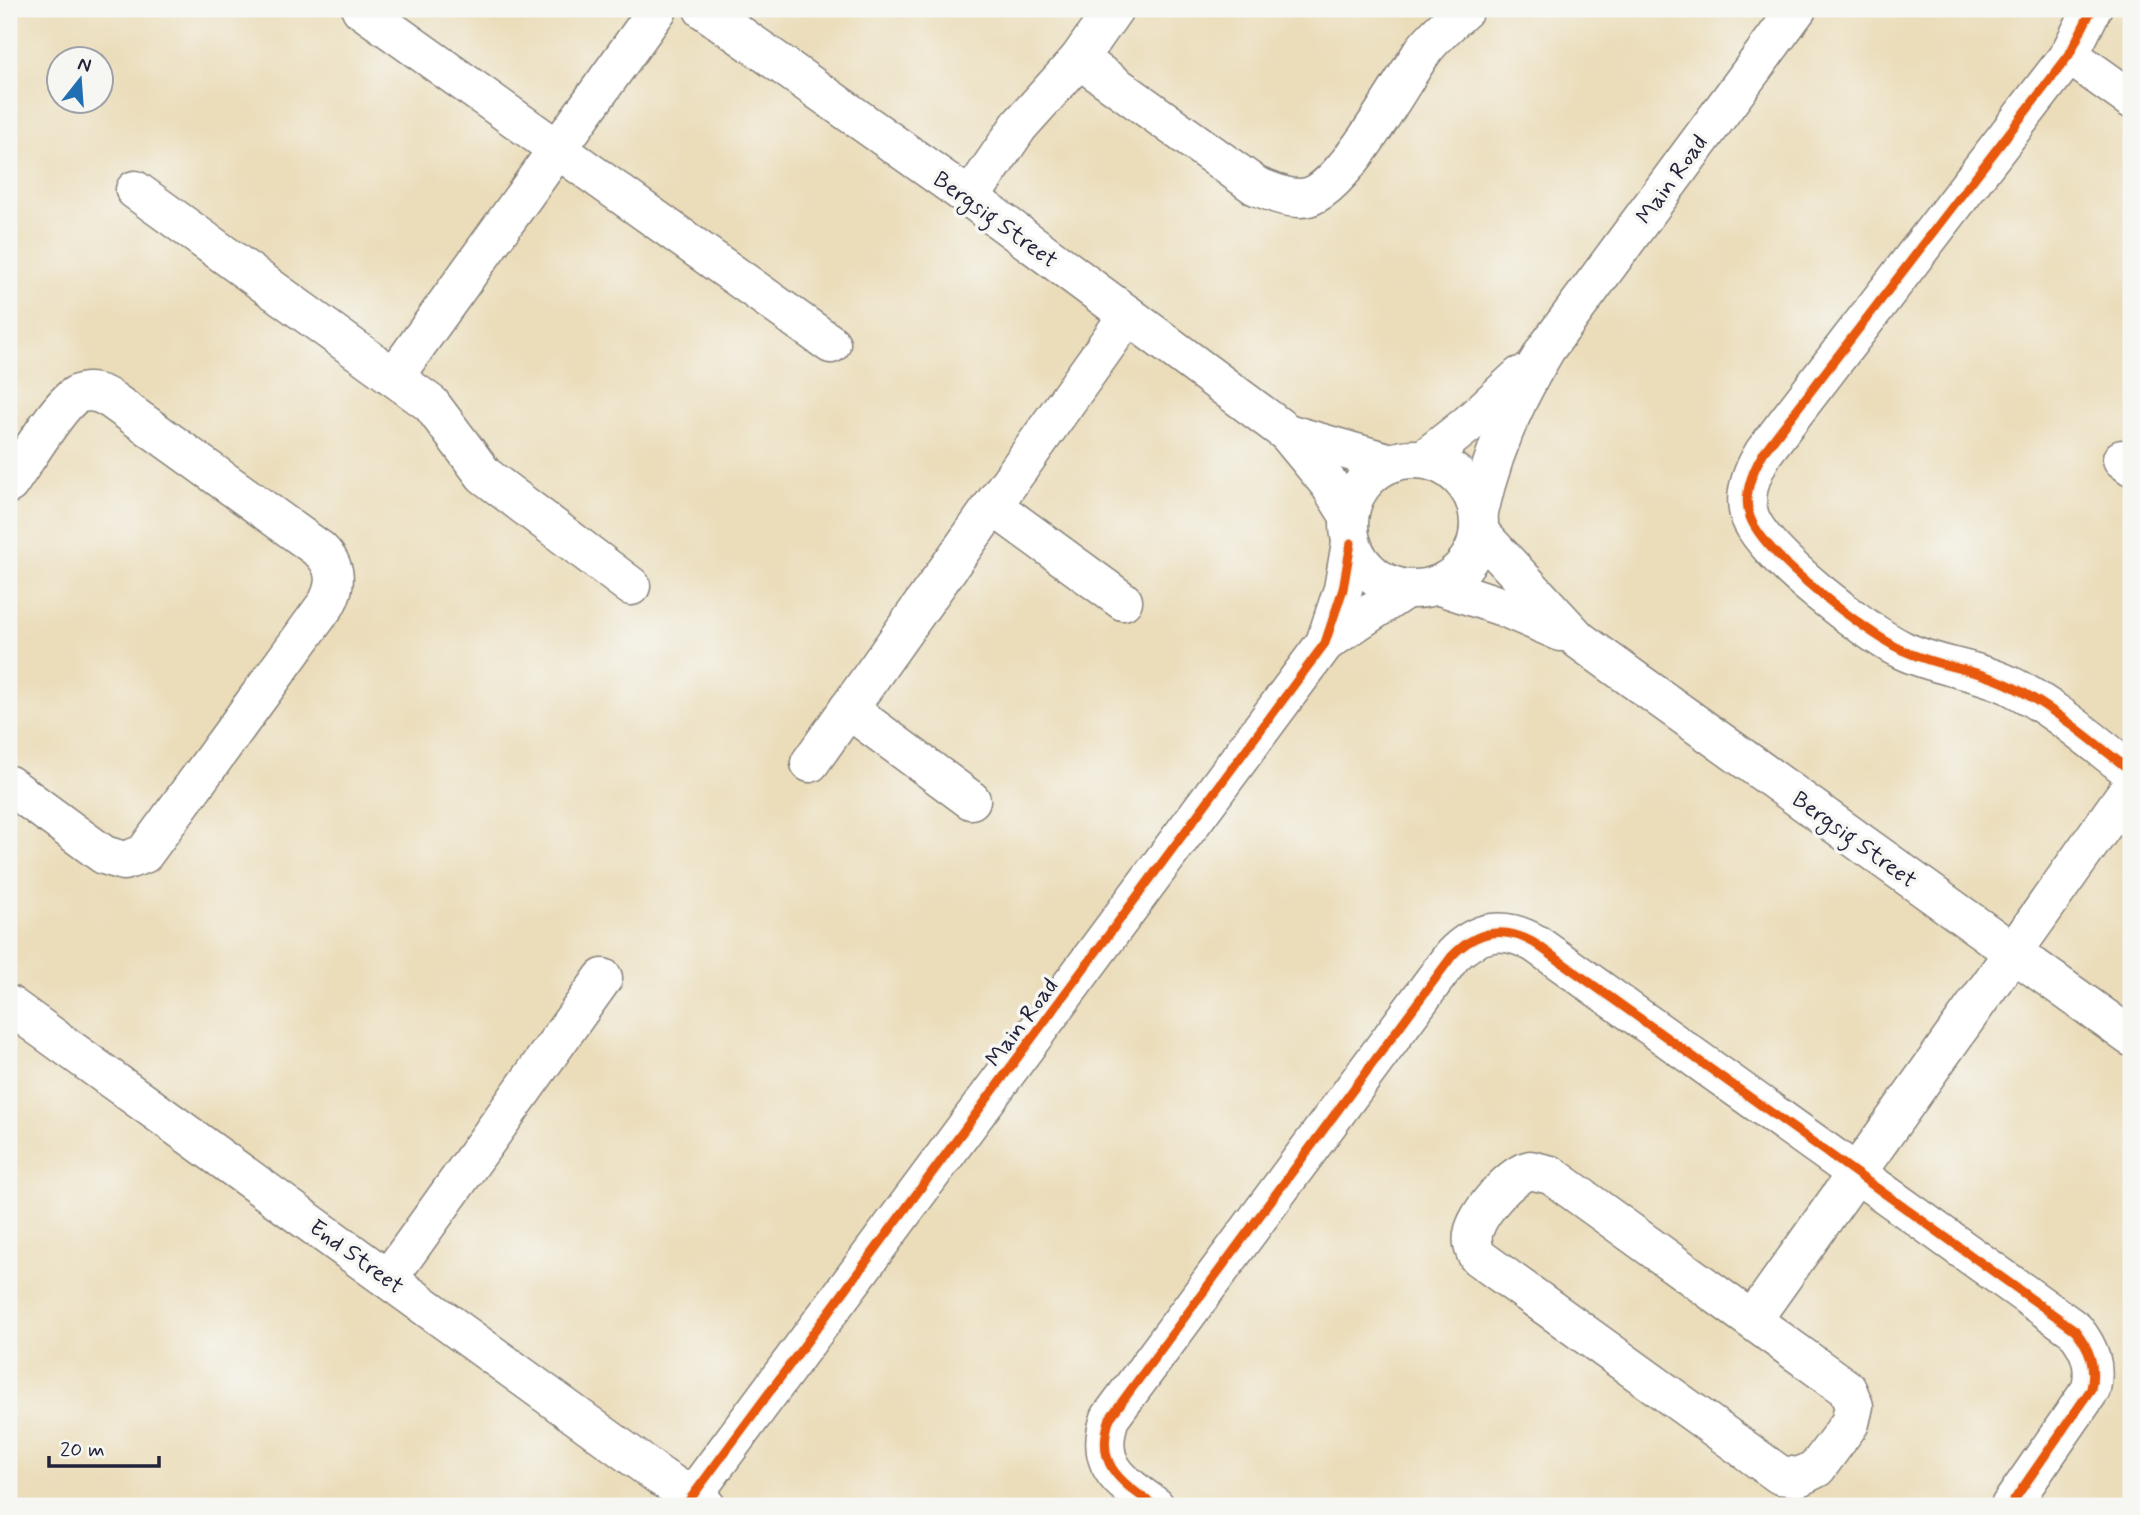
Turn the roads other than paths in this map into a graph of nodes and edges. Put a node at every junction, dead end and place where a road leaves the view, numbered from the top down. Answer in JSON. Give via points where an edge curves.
{"nodes":[{"id":1,"x":361,"y":9,"type":"edge"},
{"id":2,"x":658,"y":9,"type":"edge"},
{"id":3,"x":703,"y":9,"type":"edge"},
{"id":4,"x":1114,"y":9,"type":"edge"},
{"id":5,"x":1465,"y":9,"type":"edge"},
{"id":6,"x":1797,"y":9,"type":"edge"},
{"id":7,"x":2092,"y":9,"type":"edge"},
{"id":8,"x":2069,"y":55,"type":"junction"},
{"id":9,"x":1079,"y":59,"type":"junction"},
{"id":10,"x":2131,"y":99,"type":"edge"},
{"id":11,"x":558,"y":149,"type":"junction"},
{"id":12,"x":135,"y":190,"type":"dead end"},
{"id":13,"x":970,"y":198,"type":"junction"},
{"id":14,"x":1128,"y":315,"type":"junction"},
{"id":15,"x":831,"y":344,"type":"dead end"},
{"id":16,"x":1546,"y":349,"type":"junction"},
{"id":17,"x":394,"y":377,"type":"junction"},
{"id":18,"x":1287,"y":433,"type":"junction"},
{"id":19,"x":1407,"y":461,"type":"junction"},
{"id":20,"x":9,"y":484,"type":"edge"},
{"id":21,"x":993,"y":506,"type":"junction"},
{"id":22,"x":1479,"y":522,"type":"junction"},
{"id":23,"x":1350,"y":529,"type":"junction"},
{"id":24,"x":631,"y":586,"type":"dead end"},
{"id":25,"x":1421,"y":587,"type":"junction"},
{"id":26,"x":1123,"y":601,"type":"dead end"},
{"id":27,"x":1579,"y":640,"type":"junction"},
{"id":28,"x":1325,"y":643,"type":"junction"},
{"id":29,"x":848,"y":709,"type":"junction"},
{"id":30,"x":810,"y":763,"type":"dead end"},
{"id":31,"x":2131,"y":771,"type":"edge"},
{"id":32,"x":9,"y":785,"type":"edge"},
{"id":33,"x":2131,"y":786,"type":"edge"},
{"id":34,"x":971,"y":800,"type":"dead end"},
{"id":35,"x":2013,"y":952,"type":"junction"},
{"id":36,"x":603,"y":978,"type":"dead end"},
{"id":37,"x":9,"y":1005,"type":"edge"},
{"id":38,"x":2131,"y":1037,"type":"edge"},
{"id":39,"x":1857,"y":1174,"type":"junction"},
{"id":40,"x":388,"y":1279,"type":"junction"},
{"id":41,"x":1753,"y":1320,"type":"junction"},
{"id":42,"x":695,"y":1503,"type":"edge"},
{"id":43,"x":1155,"y":1506,"type":"edge"},
{"id":44,"x":2010,"y":1506,"type":"edge"}],
"edges":[{"from":1,"to":11,"type":"street"},
{"from":2,"to":11,"type":"street"},
{"from":3,"to":13,"type":"street","name":"Bergsig Street"},
{"from":4,"to":9,"type":"street"},
{"from":5,"to":9,"type":"street","via":[[1425,48],[1346,166],[1325,190],[1307,198],[1286,197],[1256,186]]},
{"from":6,"to":16,"type":"street","name":"Main Road"},
{"from":7,"to":8,"type":"street"},
{"from":8,"to":10,"type":"street"},
{"from":8,"to":31,"type":"street","via":[[1764,452],[1752,471],[1750,518],[1784,564],[1853,618],[1902,650],[2013,687]]},
{"from":9,"to":13,"type":"street","via":[[1020,126]]},
{"from":11,"to":15,"type":"street"},
{"from":11,"to":17,"type":"street"},
{"from":12,"to":17,"type":"street"},
{"from":13,"to":14,"type":"street","name":"Bergsig Street"},
{"from":14,"to":18,"type":"street","name":"Bergsig Street"},
{"from":14,"to":21,"type":"street"},
{"from":16,"to":19,"type":"street","name":"Main Road","via":[[1495,401]]},
{"from":16,"to":22,"type":"street","name":"Main Road","via":[[1498,444]]},
{"from":17,"to":24,"type":"street","via":[[431,404],[484,475]]},
{"from":18,"to":19,"type":"street","name":"Bergsig Street"},
{"from":18,"to":23,"type":"street","name":"Bergsig Street","via":[[1329,484]]},
{"from":19,"to":22,"type":"street","via":[[1443,466],[1460,477],[1472,494]]},
{"from":19,"to":23,"type":"street","via":[[1362,483]]},
{"from":20,"to":32,"type":"street","via":[[69,400],[95,392],[320,551],[328,558],[335,578],[327,603],[144,854],[124,860],[104,855]]},
{"from":21,"to":26,"type":"street"},
{"from":21,"to":29,"type":"street"},
{"from":22,"to":25,"type":"street","via":[[1475,549],[1466,565],[1453,577]]},
{"from":22,"to":27,"type":"street","name":"Bergsig Street"},
{"from":23,"to":25,"type":"street","via":[[1362,563],[1377,579]]},
{"from":23,"to":28,"type":"street","name":"Main Road","via":[[1343,589]]},
{"from":25,"to":27,"type":"street","name":"Bergsig Street","via":[[1503,607]]},
{"from":25,"to":28,"type":"street","name":"Main Road"},
{"from":27,"to":35,"type":"street","name":"Bergsig Street"},
{"from":28,"to":42,"type":"street","name":"Main Road"},
{"from":29,"to":30,"type":"street"},
{"from":29,"to":34,"type":"street"},
{"from":33,"to":35,"type":"street"},
{"from":35,"to":38,"type":"street","name":"Bergsig Street"},
{"from":35,"to":39,"type":"street"},
{"from":36,"to":40,"type":"street"},
{"from":37,"to":40,"type":"street","name":"End Street"},
{"from":39,"to":41,"type":"street"},
{"from":39,"to":43,"type":"street","via":[[1536,944],[1509,932],[1478,935],[1452,956],[1110,1418],[1104,1433],[1108,1462],[1123,1483]]},
{"from":39,"to":44,"type":"street","via":[[2075,1330],[2090,1352],[2094,1377],[2086,1401]]},
{"from":40,"to":42,"type":"street","name":"End Street"},
{"from":41,"to":41,"type":"street","via":[[1841,1382],[1852,1396],[1850,1423],[1808,1474],[1780,1475],[1485,1265],[1473,1248],[1474,1231],[1512,1177],[1541,1171]]}]}
